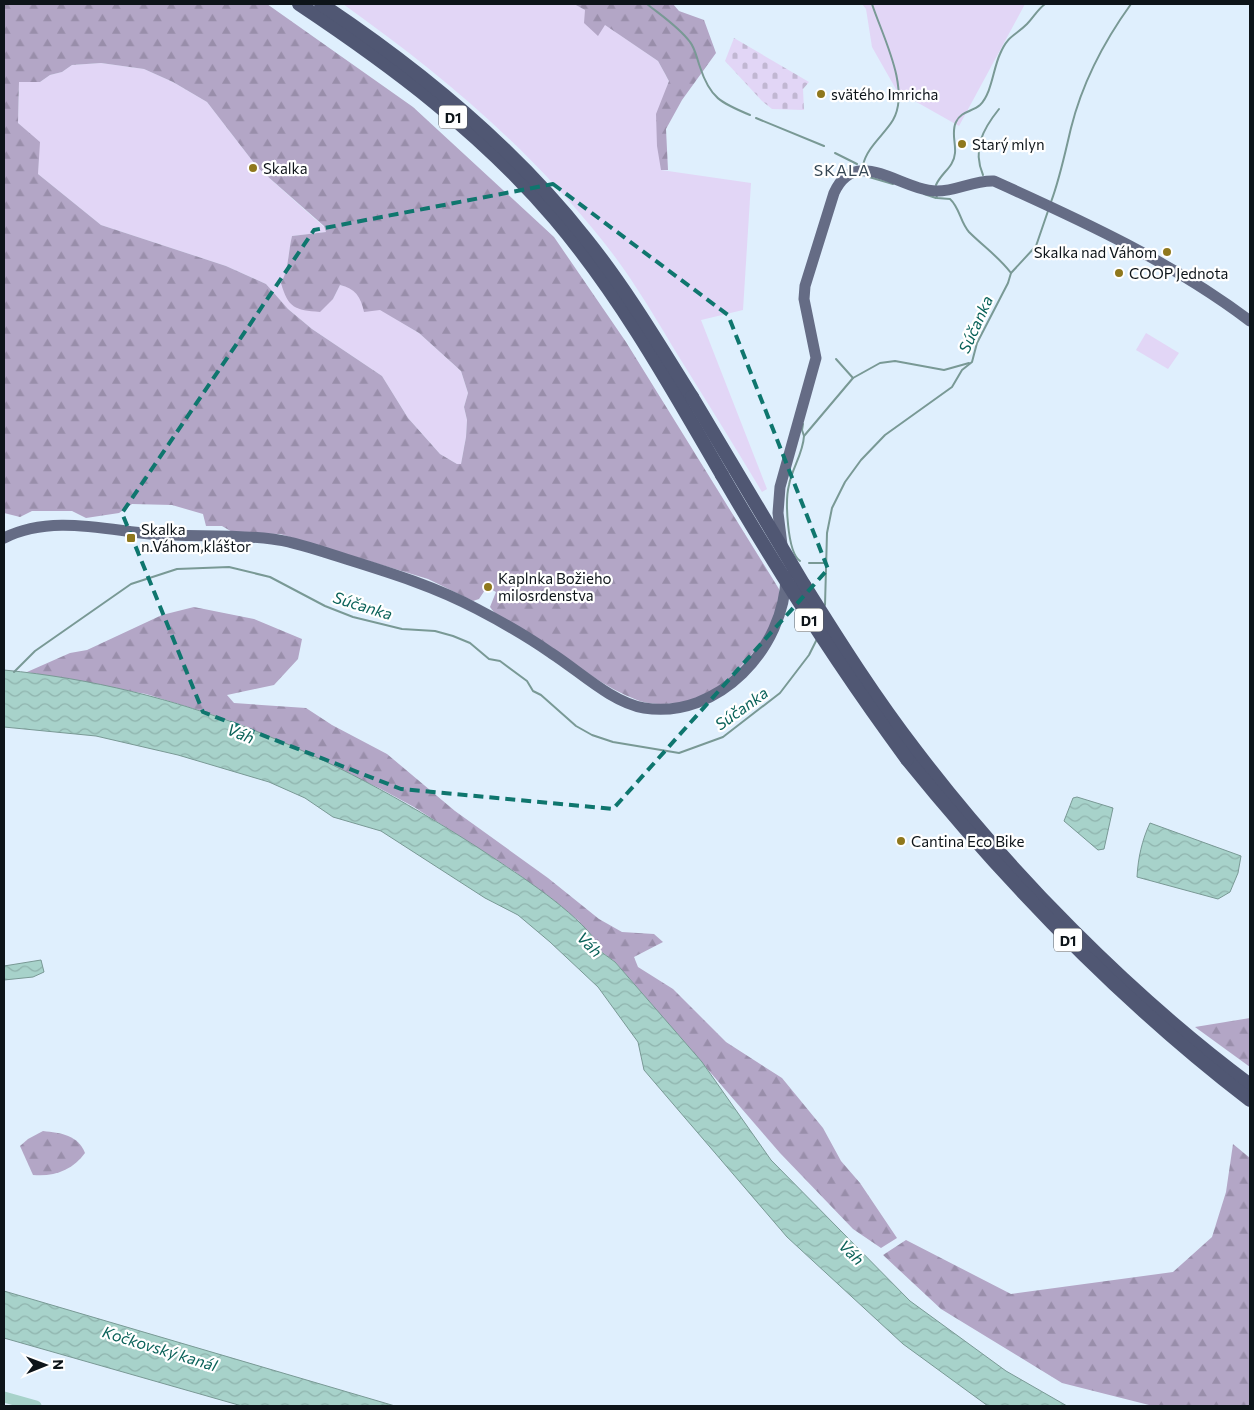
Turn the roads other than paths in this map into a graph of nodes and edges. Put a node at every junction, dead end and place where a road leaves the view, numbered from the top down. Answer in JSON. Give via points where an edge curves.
{"nodes":[{"id":1,"x":299,"y":4,"type":"edge"},
{"id":2,"x":321,"y":4,"type":"edge"},
{"id":3,"x":1250,"y":321,"type":"edge"},
{"id":4,"x":4,"y":538,"type":"edge"},
{"id":5,"x":911,"y":755,"type":"junction"},
{"id":6,"x":1250,"y":1085,"type":"edge"},
{"id":7,"x":1250,"y":1100,"type":"edge"}],
"edges":[{"from":1,"to":5,"type":"highway","number":"D1","bridge":true,"via":[[377,57],[457,120],[508,168],[585,256],[639,335],[820,637]]},
{"from":2,"to":5,"type":"highway","number":"D1","bridge":true,"via":[[384,48],[465,112],[515,158],[586,239],[657,341],[819,610]]},
{"from":3,"to":4,"type":"main road","via":[[1158,260],[994,181],[934,191],[861,170],[844,177],[834,194],[805,286],[804,299],[816,358],[778,496],[785,568],[783,600],[771,631],[749,664],[730,684],[700,703],[666,709],[631,705],[614,696],[550,652],[476,608],[399,575],[300,544],[260,537],[180,536],[54,525],[28,528]]},
{"from":5,"to":6,"type":"highway","number":"D1","via":[[1056,912],[1156,1007]]},
{"from":5,"to":7,"type":"highway","number":"D1","via":[[993,862],[1056,928],[1149,1016]]}]}
